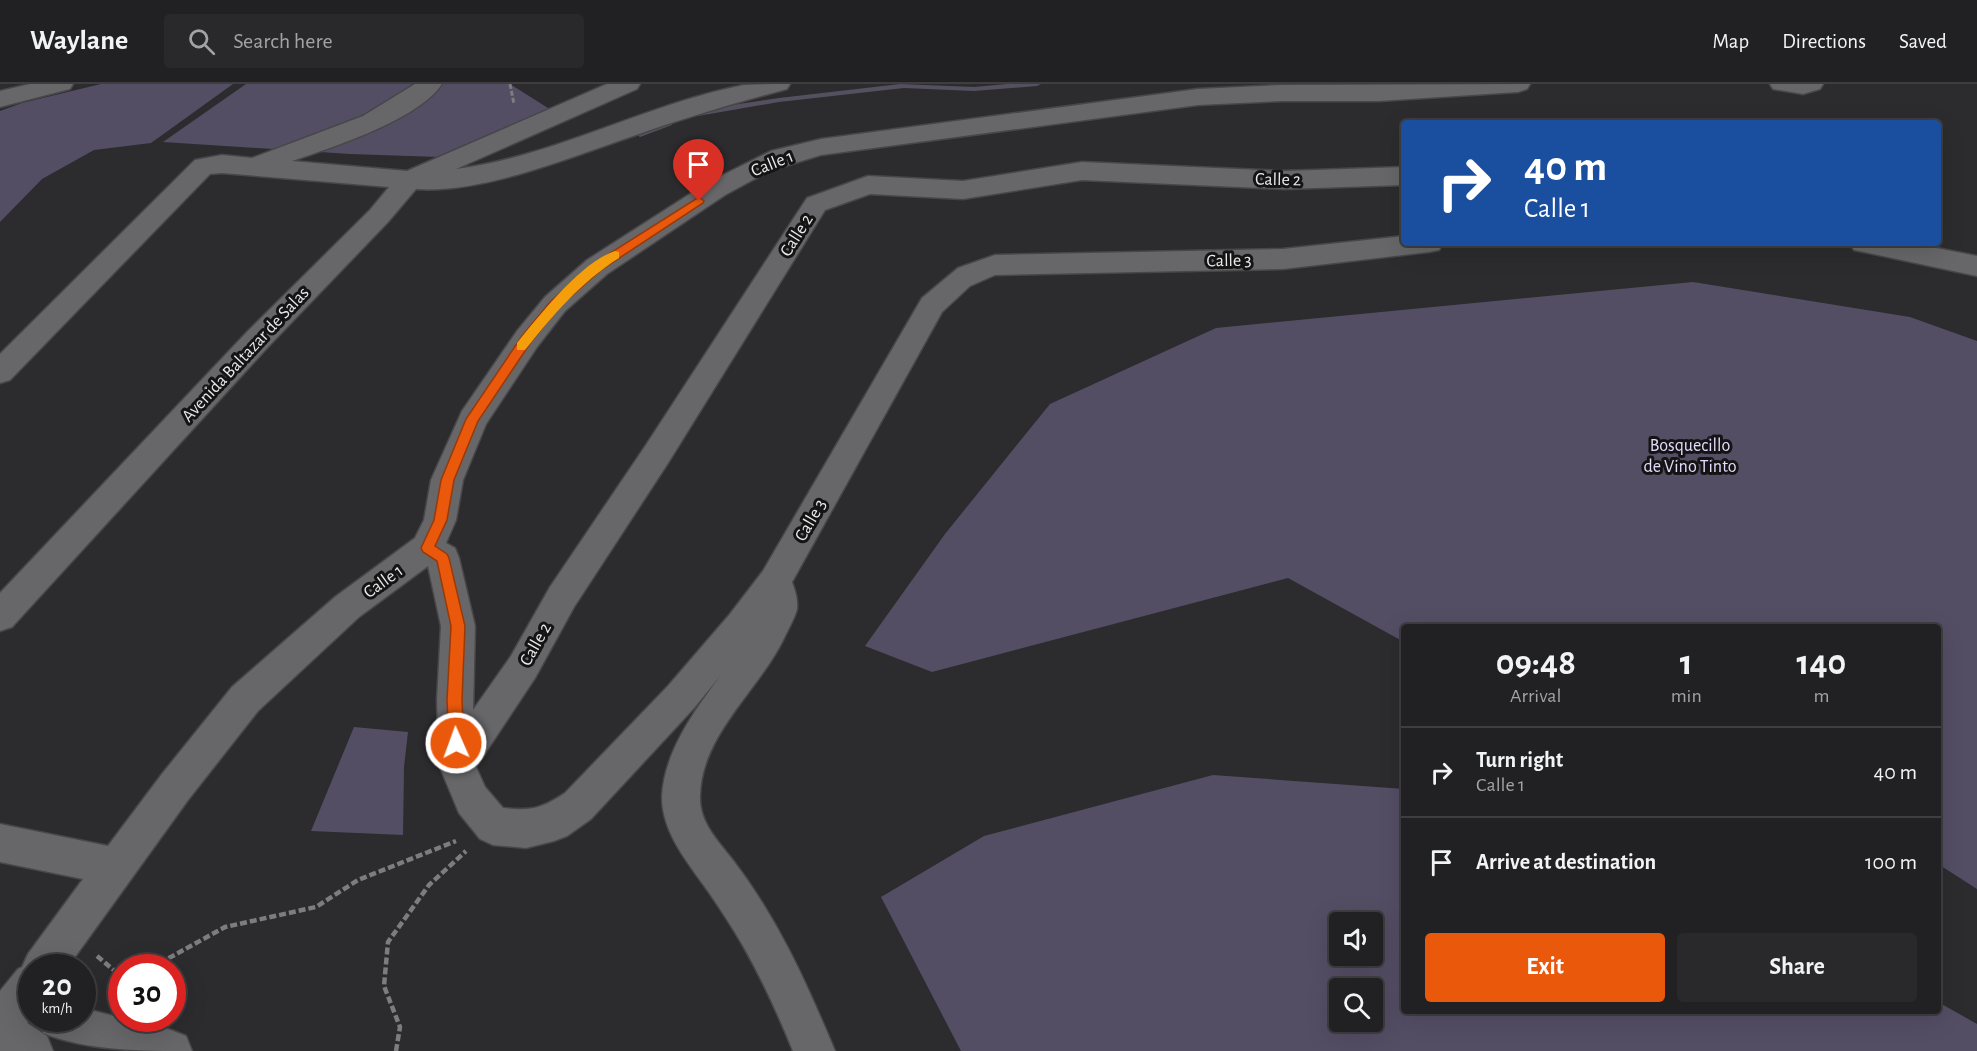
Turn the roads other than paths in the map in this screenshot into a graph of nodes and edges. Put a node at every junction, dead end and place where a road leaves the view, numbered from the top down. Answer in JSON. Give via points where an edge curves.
{"nodes":[{"id":1,"x":61,"y":84,"type":"edge"},
{"id":2,"x":430,"y":84,"type":"edge"},
{"id":3,"x":628,"y":84,"type":"edge"},
{"id":4,"x":778,"y":84,"type":"edge"},
{"id":5,"x":1518,"y":84,"type":"edge"},
{"id":6,"x":1782,"y":84,"type":"edge"},
{"id":7,"x":1811,"y":84,"type":"edge"},
{"id":8,"x":0,"y":99,"type":"edge"},
{"id":9,"x":249,"y":167,"type":"junction"},
{"id":10,"x":1401,"y":176,"type":"edge"},
{"id":11,"x":409,"y":180,"type":"junction"},
{"id":12,"x":1402,"y":246,"type":"edge"},
{"id":13,"x":1879,"y":246,"type":"edge"},
{"id":14,"x":1977,"y":266,"type":"edge"},
{"id":15,"x":0,"y":372,"type":"edge"},
{"id":16,"x":428,"y":548,"type":"junction"},
{"id":17,"x":775,"y":581,"type":"junction"},
{"id":18,"x":0,"y":616,"type":"edge"},
{"id":19,"x":457,"y":765,"type":"junction"},
{"id":20,"x":0,"y":843,"type":"edge"},
{"id":21,"x":117,"y":867,"type":"junction"},
{"id":22,"x":54,"y":954,"type":"edge"},
{"id":23,"x":0,"y":1030,"type":"edge"},
{"id":24,"x":96,"y":1032,"type":"edge"},
{"id":25,"x":32,"y":1051,"type":"edge"},
{"id":26,"x":171,"y":1051,"type":"edge"},
{"id":27,"x":814,"y":1051,"type":"edge"}],
"edges":[{"from":1,"to":8,"type":"street"},
{"from":2,"to":9,"type":"street","via":[[382,116]]},
{"from":3,"to":11,"type":"street","name":"Avenida Baltazar de Salas"},
{"from":4,"to":11,"type":"street","via":[[491,172],[444,181]]},
{"from":5,"to":16,"type":"street","name":"Calle 1","via":[[1438,91],[1161,101],[821,147],[760,165],[597,267],[555,304],[526,339],[473,419],[447,480],[440,520]]},
{"from":6,"to":7,"type":"street"},
{"from":9,"to":11,"type":"street"},
{"from":9,"to":15,"type":"street","via":[[213,164],[198,170]]},
{"from":10,"to":19,"type":"street","name":"Calle 2","via":[[1285,180],[1082,171],[963,190],[868,185],[816,204]]},
{"from":11,"to":18,"type":"street","name":"Avenida Baltazar de Salas"},
{"from":12,"to":17,"type":"street","name":"Calle 3","via":[[1283,259],[977,268],[932,305]]},
{"from":13,"to":14,"type":"street"},
{"from":16,"to":19,"type":"street","via":[[443,558],[458,626]]},
{"from":16,"to":21,"type":"street","name":"Calle 1","via":[[347,607],[245,699]]},
{"from":17,"to":19,"type":"street","name":"Calle 3","via":[[681,697],[578,806],[554,823],[526,829],[493,826],[472,801]]},
{"from":17,"to":27,"type":"street","via":[[780,610],[757,653],[699,738],[687,765],[681,795],[683,818],[781,974]]},
{"from":20,"to":21,"type":"street"},
{"from":21,"to":22,"type":"street","name":"Calle 1"},
{"from":23,"to":25,"type":"street"},
{"from":24,"to":26,"type":"street"}]}
